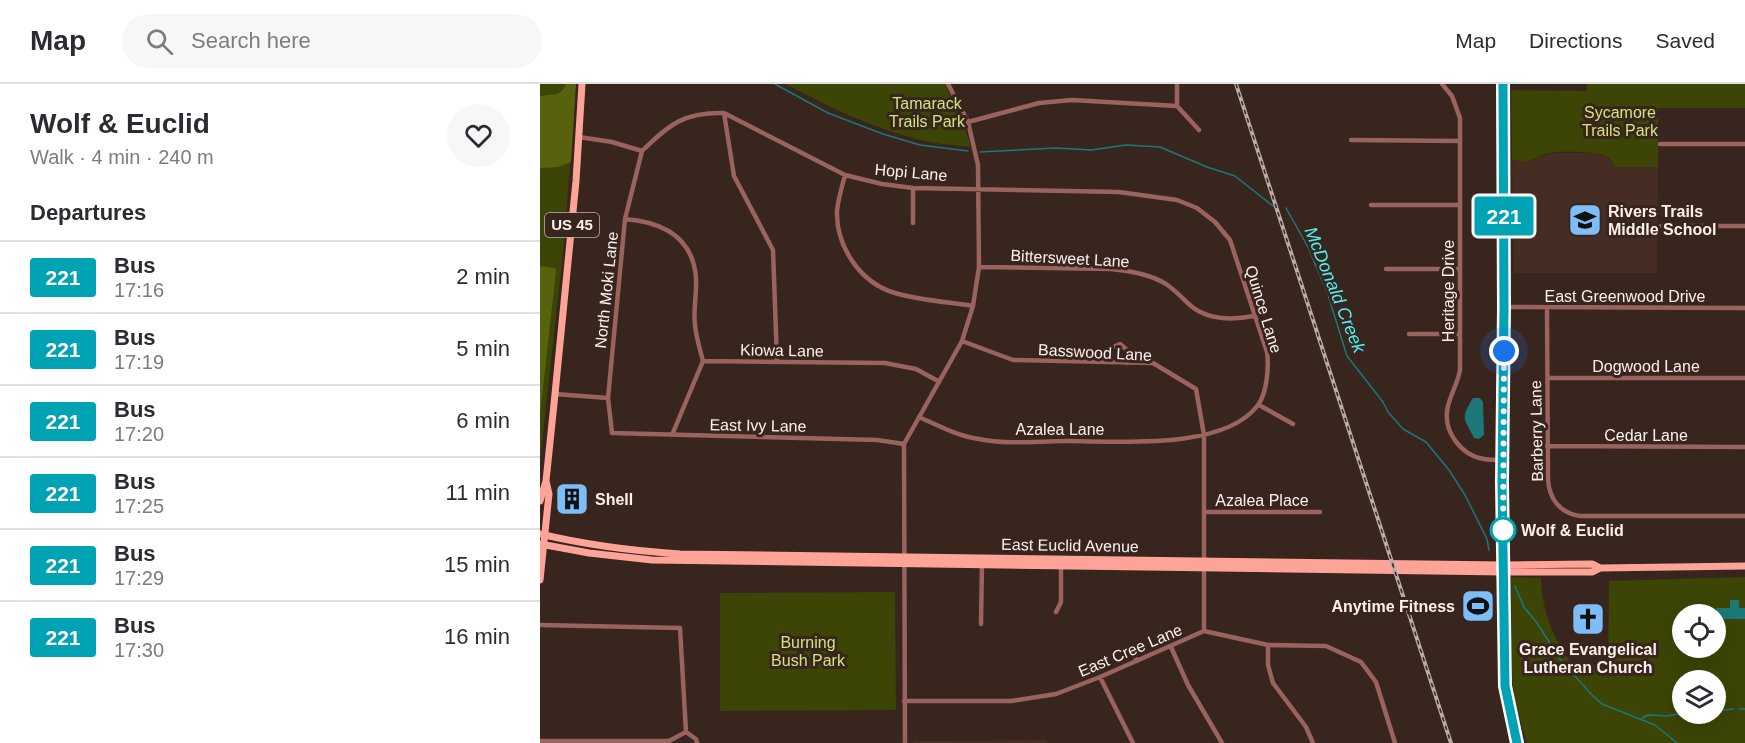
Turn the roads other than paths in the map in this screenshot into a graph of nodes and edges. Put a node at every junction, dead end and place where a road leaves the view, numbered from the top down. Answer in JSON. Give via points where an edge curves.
{"nodes":[{"id":1,"x":582,"y":84,"type":"edge"},
{"id":2,"x":948,"y":84,"type":"edge"},
{"id":3,"x":1177,"y":84,"type":"edge"},
{"id":4,"x":1503,"y":84,"type":"edge"},
{"id":5,"x":1446,"y":85,"type":"edge"},
{"id":6,"x":1177,"y":106,"type":"junction"},
{"id":7,"x":724,"y":113,"type":"junction"},
{"id":8,"x":968,"y":122,"type":"junction"},
{"id":9,"x":1199,"y":130,"type":"dead end"},
{"id":10,"x":579,"y":137,"type":"junction"},
{"id":11,"x":1351,"y":140,"type":"dead end"},
{"id":12,"x":1460,"y":141,"type":"junction"},
{"id":13,"x":1660,"y":144,"type":"dead end"},
{"id":14,"x":1745,"y":144,"type":"edge"},
{"id":15,"x":642,"y":151,"type":"junction"},
{"id":16,"x":845,"y":175,"type":"junction"},
{"id":17,"x":913,"y":188,"type":"junction"},
{"id":18,"x":979,"y":188,"type":"junction"},
{"id":19,"x":1371,"y":205,"type":"dead end"},
{"id":20,"x":1460,"y":205,"type":"junction"},
{"id":21,"x":1197,"y":208,"type":"joint"},
{"id":22,"x":625,"y":219,"type":"junction"},
{"id":23,"x":913,"y":223,"type":"dead end"},
{"id":24,"x":1661,"y":226,"type":"dead end"},
{"id":25,"x":1745,"y":226,"type":"edge"},
{"id":26,"x":979,"y":267,"type":"junction"},
{"id":27,"x":1386,"y":269,"type":"dead end"},
{"id":28,"x":1460,"y":269,"type":"junction"},
{"id":29,"x":973,"y":306,"type":"junction"},
{"id":30,"x":1504,"y":308,"type":"junction"},
{"id":31,"x":1547,"y":308,"type":"junction"},
{"id":32,"x":1745,"y":308,"type":"edge"},
{"id":33,"x":1254,"y":316,"type":"junction"},
{"id":34,"x":1409,"y":334,"type":"dead end"},
{"id":35,"x":1460,"y":334,"type":"junction"},
{"id":36,"x":962,"y":341,"type":"junction"},
{"id":37,"x":703,"y":361,"type":"junction"},
{"id":38,"x":777,"y":361,"type":"junction"},
{"id":39,"x":1109,"y":362,"type":"junction"},
{"id":40,"x":1127,"y":363,"type":"junction"},
{"id":41,"x":1548,"y":378,"type":"junction"},
{"id":42,"x":1745,"y":378,"type":"edge"},
{"id":43,"x":938,"y":381,"type":"junction"},
{"id":44,"x":555,"y":394,"type":"junction"},
{"id":45,"x":608,"y":398,"type":"junction"},
{"id":46,"x":1259,"y":405,"type":"junction"},
{"id":47,"x":920,"y":417,"type":"junction"},
{"id":48,"x":1293,"y":424,"type":"dead end"},
{"id":49,"x":612,"y":433,"type":"joint"},
{"id":50,"x":672,"y":435,"type":"junction"},
{"id":51,"x":1204,"y":435,"type":"junction"},
{"id":52,"x":904,"y":444,"type":"junction"},
{"id":53,"x":1547,"y":446,"type":"junction"},
{"id":54,"x":1745,"y":447,"type":"edge"},
{"id":55,"x":1503,"y":460,"type":"junction"},
{"id":56,"x":546,"y":481,"type":"junction"},
{"id":57,"x":540,"y":501,"type":"edge"},
{"id":58,"x":1204,"y":512,"type":"junction"},
{"id":59,"x":1320,"y":512,"type":"dead end"},
{"id":60,"x":1745,"y":516,"type":"edge"},
{"id":61,"x":543,"y":535,"type":"edge"},
{"id":62,"x":542,"y":544,"type":"edge"},
{"id":63,"x":905,"y":560,"type":"junction"},
{"id":64,"x":982,"y":561,"type":"junction"},
{"id":65,"x":1061,"y":562,"type":"junction"},
{"id":66,"x":1204,"y":563,"type":"junction"},
{"id":67,"x":1745,"y":566,"type":"edge"},
{"id":68,"x":1504,"y":569,"type":"junction"},
{"id":69,"x":540,"y":580,"type":"edge"},
{"id":70,"x":1056,"y":612,"type":"dead end"},
{"id":71,"x":981,"y":624,"type":"dead end"},
{"id":72,"x":540,"y":625,"type":"edge"},
{"id":73,"x":1204,"y":631,"type":"junction"},
{"id":74,"x":1268,"y":645,"type":"junction"},
{"id":75,"x":1171,"y":647,"type":"junction"},
{"id":76,"x":1131,"y":648,"type":"dead end"},
{"id":77,"x":1366,"y":655,"type":"dead end"},
{"id":78,"x":1137,"y":661,"type":"junction"},
{"id":79,"x":1360,"y":662,"type":"junction"},
{"id":80,"x":1100,"y":677,"type":"junction"},
{"id":81,"x":904,"y":701,"type":"junction"},
{"id":82,"x":686,"y":732,"type":"junction"},
{"id":83,"x":540,"y":741,"type":"edge"},
{"id":84,"x":697,"y":743,"type":"edge"},
{"id":85,"x":905,"y":743,"type":"edge"},
{"id":86,"x":1133,"y":743,"type":"edge"},
{"id":87,"x":1222,"y":743,"type":"edge"},
{"id":88,"x":1313,"y":743,"type":"edge"},
{"id":89,"x":1395,"y":743,"type":"edge"},
{"id":90,"x":1518,"y":743,"type":"edge"}],
"edges":[{"from":1,"to":10,"type":"main road","number":"US 45"},
{"from":2,"to":8,"type":"street"},
{"from":3,"to":6,"type":"street"},
{"from":4,"to":30,"type":"main road"},
{"from":5,"to":12,"type":"street","name":"Heritage Drive","via":[[1459,112]]},
{"from":6,"to":8,"type":"street","via":[[1072,100],[1039,103]]},
{"from":6,"to":9,"type":"street"},
{"from":7,"to":15,"type":"street","via":[[702,113],[682,119],[662,131]]},
{"from":7,"to":16,"type":"street","name":"Hopi Lane"},
{"from":7,"to":38,"type":"street","via":[[734,176],[773,250]]},
{"from":8,"to":18,"type":"street"},
{"from":10,"to":15,"type":"street"},
{"from":10,"to":44,"type":"main road","number":"US 45"},
{"from":11,"to":12,"type":"street"},
{"from":12,"to":20,"type":"street","name":"Heritage Drive"},
{"from":13,"to":14,"type":"street"},
{"from":15,"to":22,"type":"street","name":"North Moki Lane"},
{"from":16,"to":17,"type":"street","name":"Hopi Lane"},
{"from":16,"to":29,"type":"street","via":[[838,199],[839,231],[844,248],[864,276],[894,293]]},
{"from":17,"to":18,"type":"street","name":"Hopi Lane"},
{"from":17,"to":23,"type":"street"},
{"from":18,"to":21,"type":"street","name":"Hopi Lane","via":[[1119,192],[1177,200]]},
{"from":18,"to":26,"type":"street"},
{"from":19,"to":20,"type":"street"},
{"from":20,"to":28,"type":"street","name":"Heritage Drive"},
{"from":21,"to":33,"type":"street","name":"Quince Lane","via":[[1230,240]]},
{"from":22,"to":37,"type":"street","via":[[647,220],[664,227],[680,240],[692,258],[696,278],[695,326]]},
{"from":22,"to":45,"type":"street","name":"North Moki Lane"},
{"from":24,"to":25,"type":"street"},
{"from":26,"to":29,"type":"street"},
{"from":26,"to":33,"type":"street","name":"Bittersweet Lane","via":[[1131,272],[1164,283],[1203,314],[1237,319]]},
{"from":27,"to":28,"type":"street"},
{"from":28,"to":35,"type":"street","name":"Heritage Drive"},
{"from":29,"to":36,"type":"street"},
{"from":30,"to":31,"type":"street","name":"East Greenwood Drive"},
{"from":30,"to":55,"type":"main road"},
{"from":31,"to":32,"type":"street","name":"East Greenwood Drive"},
{"from":31,"to":41,"type":"street","name":"Barberry Lane"},
{"from":33,"to":46,"type":"street","name":"Quince Lane","via":[[1268,363]]},
{"from":34,"to":35,"type":"street"},
{"from":35,"to":55,"type":"street","name":"Heritage Drive","via":[[1459,376],[1447,410],[1450,430],[1459,446],[1473,456]]},
{"from":36,"to":39,"type":"street","name":"Basswood Lane","via":[[1013,360]]},
{"from":36,"to":43,"type":"street"},
{"from":37,"to":38,"type":"street","name":"Kiowa Lane"},
{"from":37,"to":50,"type":"street"},
{"from":38,"to":43,"type":"street","name":"Kiowa Lane","via":[[885,363],[916,369]]},
{"from":39,"to":40,"type":"street","name":"Basswood Lane"},
{"from":39,"to":40,"type":"street","via":[[1111,348],[1120,344],[1127,350]]},
{"from":40,"to":51,"type":"street","name":"Basswood Lane","via":[[1153,363],[1196,388]]},
{"from":41,"to":42,"type":"street","name":"Dogwood Lane"},
{"from":41,"to":53,"type":"street","name":"Barberry Lane"},
{"from":43,"to":47,"type":"street"},
{"from":44,"to":45,"type":"street"},
{"from":44,"to":56,"type":"main road","number":"US 45"},
{"from":45,"to":49,"type":"street","name":"North Moki Lane"},
{"from":46,"to":48,"type":"street"},
{"from":46,"to":51,"type":"street","via":[[1233,425]]},
{"from":47,"to":51,"type":"street","name":"Azalea Lane","via":[[966,436],[1003,441],[1175,441]]},
{"from":47,"to":52,"type":"street"},
{"from":49,"to":50,"type":"street","name":"East Ivy Lane"},
{"from":50,"to":52,"type":"street","name":"East Ivy Lane"},
{"from":51,"to":58,"type":"street","name":"Basswood Lane"},
{"from":52,"to":63,"type":"street"},
{"from":53,"to":54,"type":"street","name":"Cedar Lane"},
{"from":53,"to":60,"type":"street","name":"Barberry Lane","via":[[1550,495],[1559,507],[1574,515]]},
{"from":55,"to":68,"type":"main road"},
{"from":56,"to":57,"type":"main road","number":"US 45"},
{"from":56,"to":61,"type":"main road","number":"US 45","via":[[549,495]]},
{"from":58,"to":59,"type":"street","name":"Azalea Place"},
{"from":58,"to":66,"type":"street","name":"Basswood Lane"},
{"from":61,"to":62,"type":"main road","number":"US 45"},
{"from":61,"to":63,"type":"main road","name":"East Euclid Avenue","via":[[680,554]]},
{"from":62,"to":63,"type":"main road","name":"East Euclid Avenue","via":[[634,559]]},
{"from":62,"to":69,"type":"main road","number":"US 45"},
{"from":63,"to":64,"type":"main road","name":"East Euclid Avenue"},
{"from":63,"to":81,"type":"street"},
{"from":64,"to":65,"type":"main road","name":"East Euclid Avenue"},
{"from":64,"to":71,"type":"street"},
{"from":65,"to":66,"type":"main road","name":"East Euclid Avenue"},
{"from":65,"to":70,"type":"street","via":[[1061,602]]},
{"from":66,"to":68,"type":"main road","name":"East Euclid Avenue"},
{"from":66,"to":73,"type":"street","name":"Basswood Lane"},
{"from":67,"to":68,"type":"main road","name":"East Euclid Avenue","via":[[1600,568],[1592,564]]},
{"from":68,"to":90,"type":"main road","via":[[1505,686]]},
{"from":72,"to":82,"type":"street","via":[[680,628]]},
{"from":73,"to":74,"type":"street","name":"East Cree Lane"},
{"from":73,"to":75,"type":"street","name":"East Cree Lane"},
{"from":74,"to":79,"type":"street","name":"East Cree Lane","via":[[1326,646]]},
{"from":74,"to":88,"type":"street","via":[[1273,683],[1306,727]]},
{"from":75,"to":78,"type":"street","name":"East Cree Lane"},
{"from":75,"to":87,"type":"street"},
{"from":76,"to":78,"type":"street"},
{"from":77,"to":79,"type":"street"},
{"from":78,"to":80,"type":"street","name":"East Cree Lane"},
{"from":79,"to":89,"type":"street","via":[[1376,682]]},
{"from":80,"to":81,"type":"street","name":"East Cree Lane","via":[[1056,694],[1011,701]]},
{"from":80,"to":86,"type":"street"},
{"from":81,"to":85,"type":"street"},
{"from":82,"to":83,"type":"street","via":[[669,741]]},
{"from":82,"to":84,"type":"street"}]}
